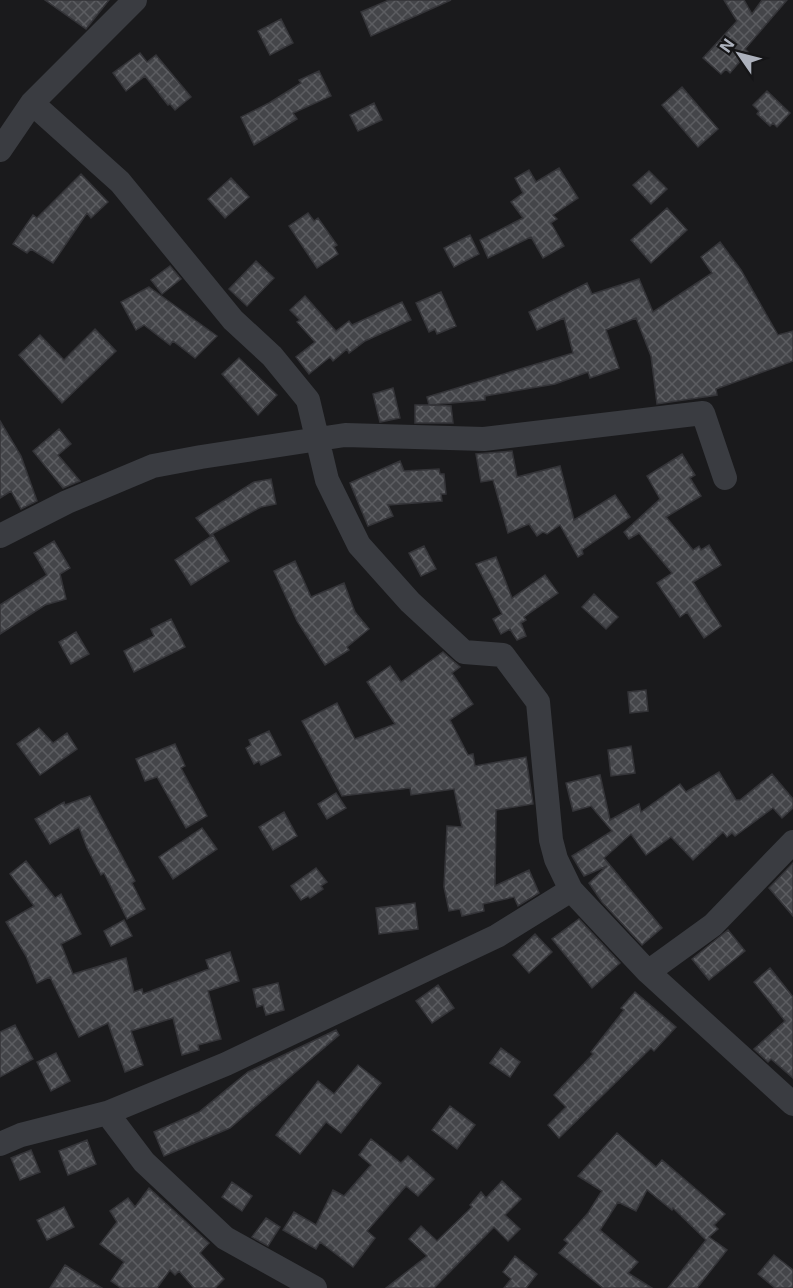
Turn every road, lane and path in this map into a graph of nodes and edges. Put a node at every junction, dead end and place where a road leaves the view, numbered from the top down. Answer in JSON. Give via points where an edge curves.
{"nodes":[{"id":1,"x":135,"y":0,"type":"edge"},
{"id":2,"x":32,"y":103,"type":"junction"},
{"id":3,"x":0,"y":150,"type":"edge"},
{"id":4,"x":318,"y":440,"type":"junction"},
{"id":5,"x":725,"y":478,"type":"dead end"},
{"id":6,"x":0,"y":536,"type":"edge"},
{"id":7,"x":793,"y":842,"type":"edge"},
{"id":8,"x":571,"y":890,"type":"junction"},
{"id":9,"x":648,"y":972,"type":"junction"},
{"id":10,"x":793,"y":1104,"type":"edge"},
{"id":11,"x":107,"y":1113,"type":"junction"},
{"id":12,"x":0,"y":1144,"type":"edge"},
{"id":13,"x":315,"y":1288,"type":"edge"}],
"edges":[{"from":1,"to":2,"type":"street"},
{"from":2,"to":3,"type":"street"},
{"from":2,"to":4,"type":"street","via":[[120,182],[233,320],[272,356],[308,400]]},
{"from":4,"to":5,"type":"street","via":[[345,435],[484,439],[703,413]]},
{"from":4,"to":6,"type":"street","via":[[153,466],[67,502]]},
{"from":4,"to":8,"type":"street","via":[[327,480],[359,545],[410,602],[464,652],[503,655],[538,702],[551,840]]},
{"from":7,"to":9,"type":"street","via":[[714,925]]},
{"from":8,"to":9,"type":"street"},
{"from":8,"to":11,"type":"street","via":[[497,936],[226,1064]]},
{"from":9,"to":10,"type":"street"},
{"from":11,"to":12,"type":"street"},
{"from":11,"to":13,"type":"street","via":[[144,1162],[225,1238]]}]}
